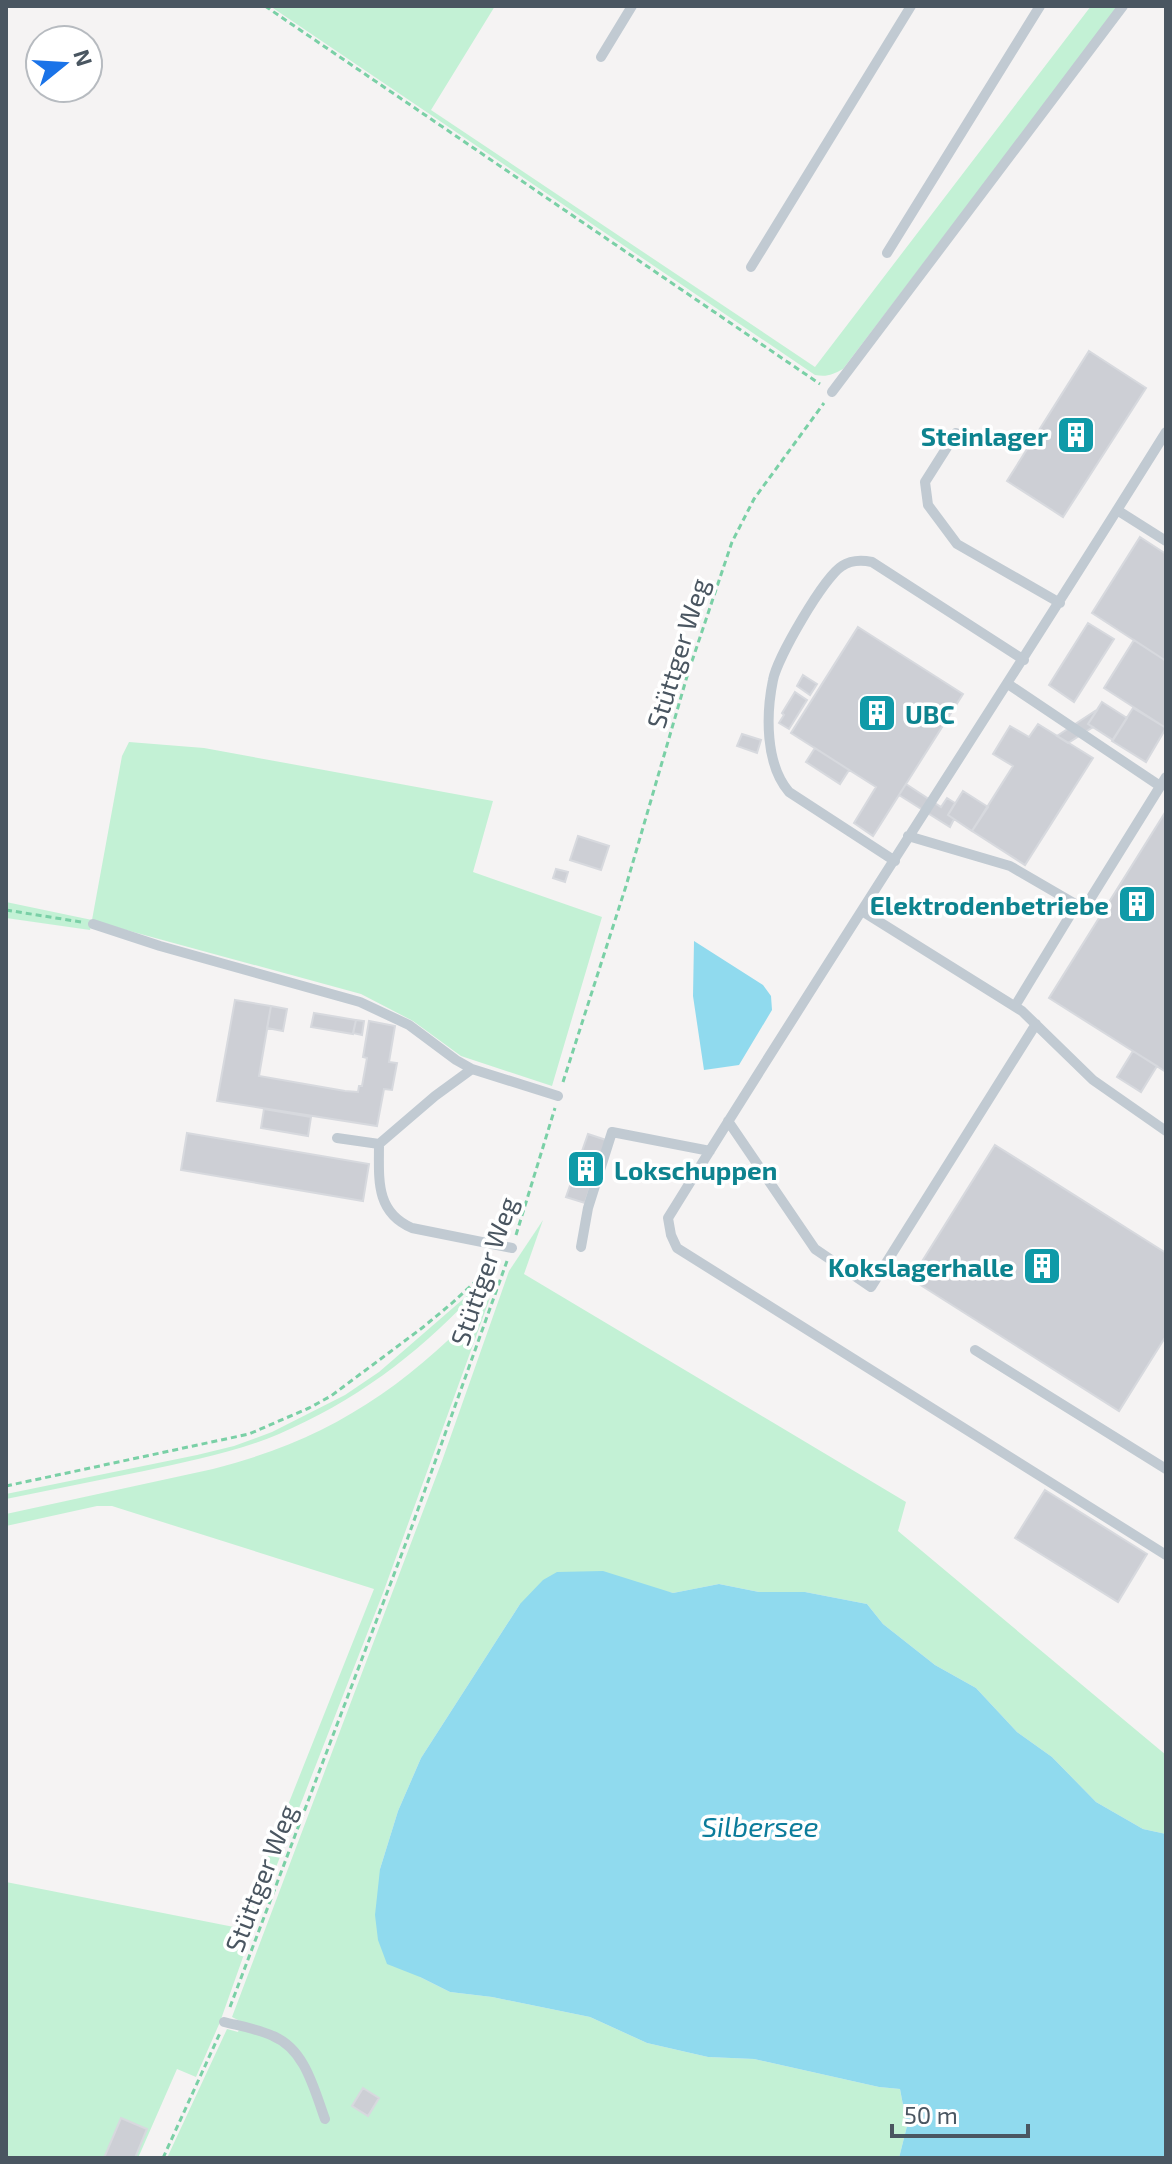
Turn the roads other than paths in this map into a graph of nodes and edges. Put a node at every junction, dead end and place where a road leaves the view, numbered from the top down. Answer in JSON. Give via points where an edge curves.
{"nodes":[{"id":1,"x":632,"y":6,"type":"edge"},
{"id":2,"x":911,"y":6,"type":"edge"},
{"id":3,"x":1040,"y":6,"type":"edge"},
{"id":4,"x":1123,"y":6,"type":"edge"},
{"id":5,"x":601,"y":57,"type":"dead end"},
{"id":6,"x":887,"y":253,"type":"dead end"},
{"id":7,"x":751,"y":267,"type":"dead end"},
{"id":8,"x":830,"y":395,"type":"road end"},
{"id":9,"x":1166,"y":432,"type":"edge"},
{"id":10,"x":956,"y":433,"type":"dead end"},
{"id":11,"x":1117,"y":510,"type":"junction"},
{"id":12,"x":1165,"y":538,"type":"edge"},
{"id":13,"x":1060,"y":603,"type":"junction"},
{"id":14,"x":1024,"y":660,"type":"junction"},
{"id":15,"x":1008,"y":684,"type":"junction"},
{"id":16,"x":1163,"y":782,"type":"edge"},
{"id":17,"x":908,"y":836,"type":"junction"},
{"id":18,"x":895,"y":861,"type":"junction"},
{"id":19,"x":1077,"y":904,"type":"junction"},
{"id":20,"x":862,"y":911,"type":"junction"},
{"id":21,"x":93,"y":924,"type":"road end"},
{"id":22,"x":1015,"y":1006,"type":"junction"},
{"id":23,"x":1036,"y":1024,"type":"junction"},
{"id":24,"x":472,"y":1069,"type":"junction"},
{"id":25,"x":558,"y":1096,"type":"road end"},
{"id":26,"x":728,"y":1121,"type":"junction"},
{"id":27,"x":1166,"y":1131,"type":"edge"},
{"id":28,"x":337,"y":1138,"type":"dead end"},
{"id":29,"x":379,"y":1144,"type":"junction"},
{"id":30,"x":710,"y":1151,"type":"junction"},
{"id":31,"x":581,"y":1247,"type":"dead end"},
{"id":32,"x":512,"y":1248,"type":"road end"},
{"id":33,"x":975,"y":1350,"type":"dead end"},
{"id":34,"x":1166,"y":1469,"type":"edge"},
{"id":35,"x":1166,"y":1555,"type":"edge"},
{"id":36,"x":224,"y":2022,"type":"road end"},
{"id":37,"x":325,"y":2119,"type":"dead end"}],
"edges":[{"from":1,"to":5,"type":"lane"},
{"from":2,"to":7,"type":"lane"},
{"from":3,"to":6,"type":"lane"},
{"from":4,"to":8,"type":"lane"},
{"from":9,"to":11,"type":"lane"},
{"from":10,"to":13,"type":"lane","via":[[925,482],[928,505],[957,544]]},
{"from":11,"to":12,"type":"lane"},
{"from":11,"to":13,"type":"lane"},
{"from":13,"to":14,"type":"lane"},
{"from":14,"to":15,"type":"lane"},
{"from":14,"to":18,"type":"lane","via":[[872,562],[850,562],[828,579],[777,667],[770,714],[773,757],[789,792]]},
{"from":15,"to":16,"type":"lane"},
{"from":15,"to":17,"type":"lane"},
{"from":16,"to":19,"type":"lane","via":[[1084,909]]},
{"from":17,"to":18,"type":"lane"},
{"from":17,"to":19,"type":"lane","via":[[1010,866]]},
{"from":18,"to":20,"type":"lane"},
{"from":19,"to":22,"type":"lane"},
{"from":20,"to":22,"type":"lane"},
{"from":20,"to":26,"type":"lane"},
{"from":21,"to":24,"type":"lane","via":[[360,1002],[409,1025]]},
{"from":22,"to":23,"type":"lane"},
{"from":23,"to":26,"type":"lane","via":[[871,1287],[815,1249]]},
{"from":23,"to":27,"type":"lane","via":[[1093,1080]]},
{"from":24,"to":25,"type":"lane"},
{"from":24,"to":29,"type":"lane"},
{"from":26,"to":30,"type":"lane"},
{"from":28,"to":29,"type":"lane"},
{"from":29,"to":32,"type":"lane","via":[[379,1184],[397,1221]]},
{"from":30,"to":31,"type":"lane","via":[[612,1132]]},
{"from":30,"to":35,"type":"lane","via":[[668,1218],[677,1248]]},
{"from":33,"to":34,"type":"lane"},
{"from":36,"to":37,"type":"lane","via":[[288,2044],[304,2067]]}]}
